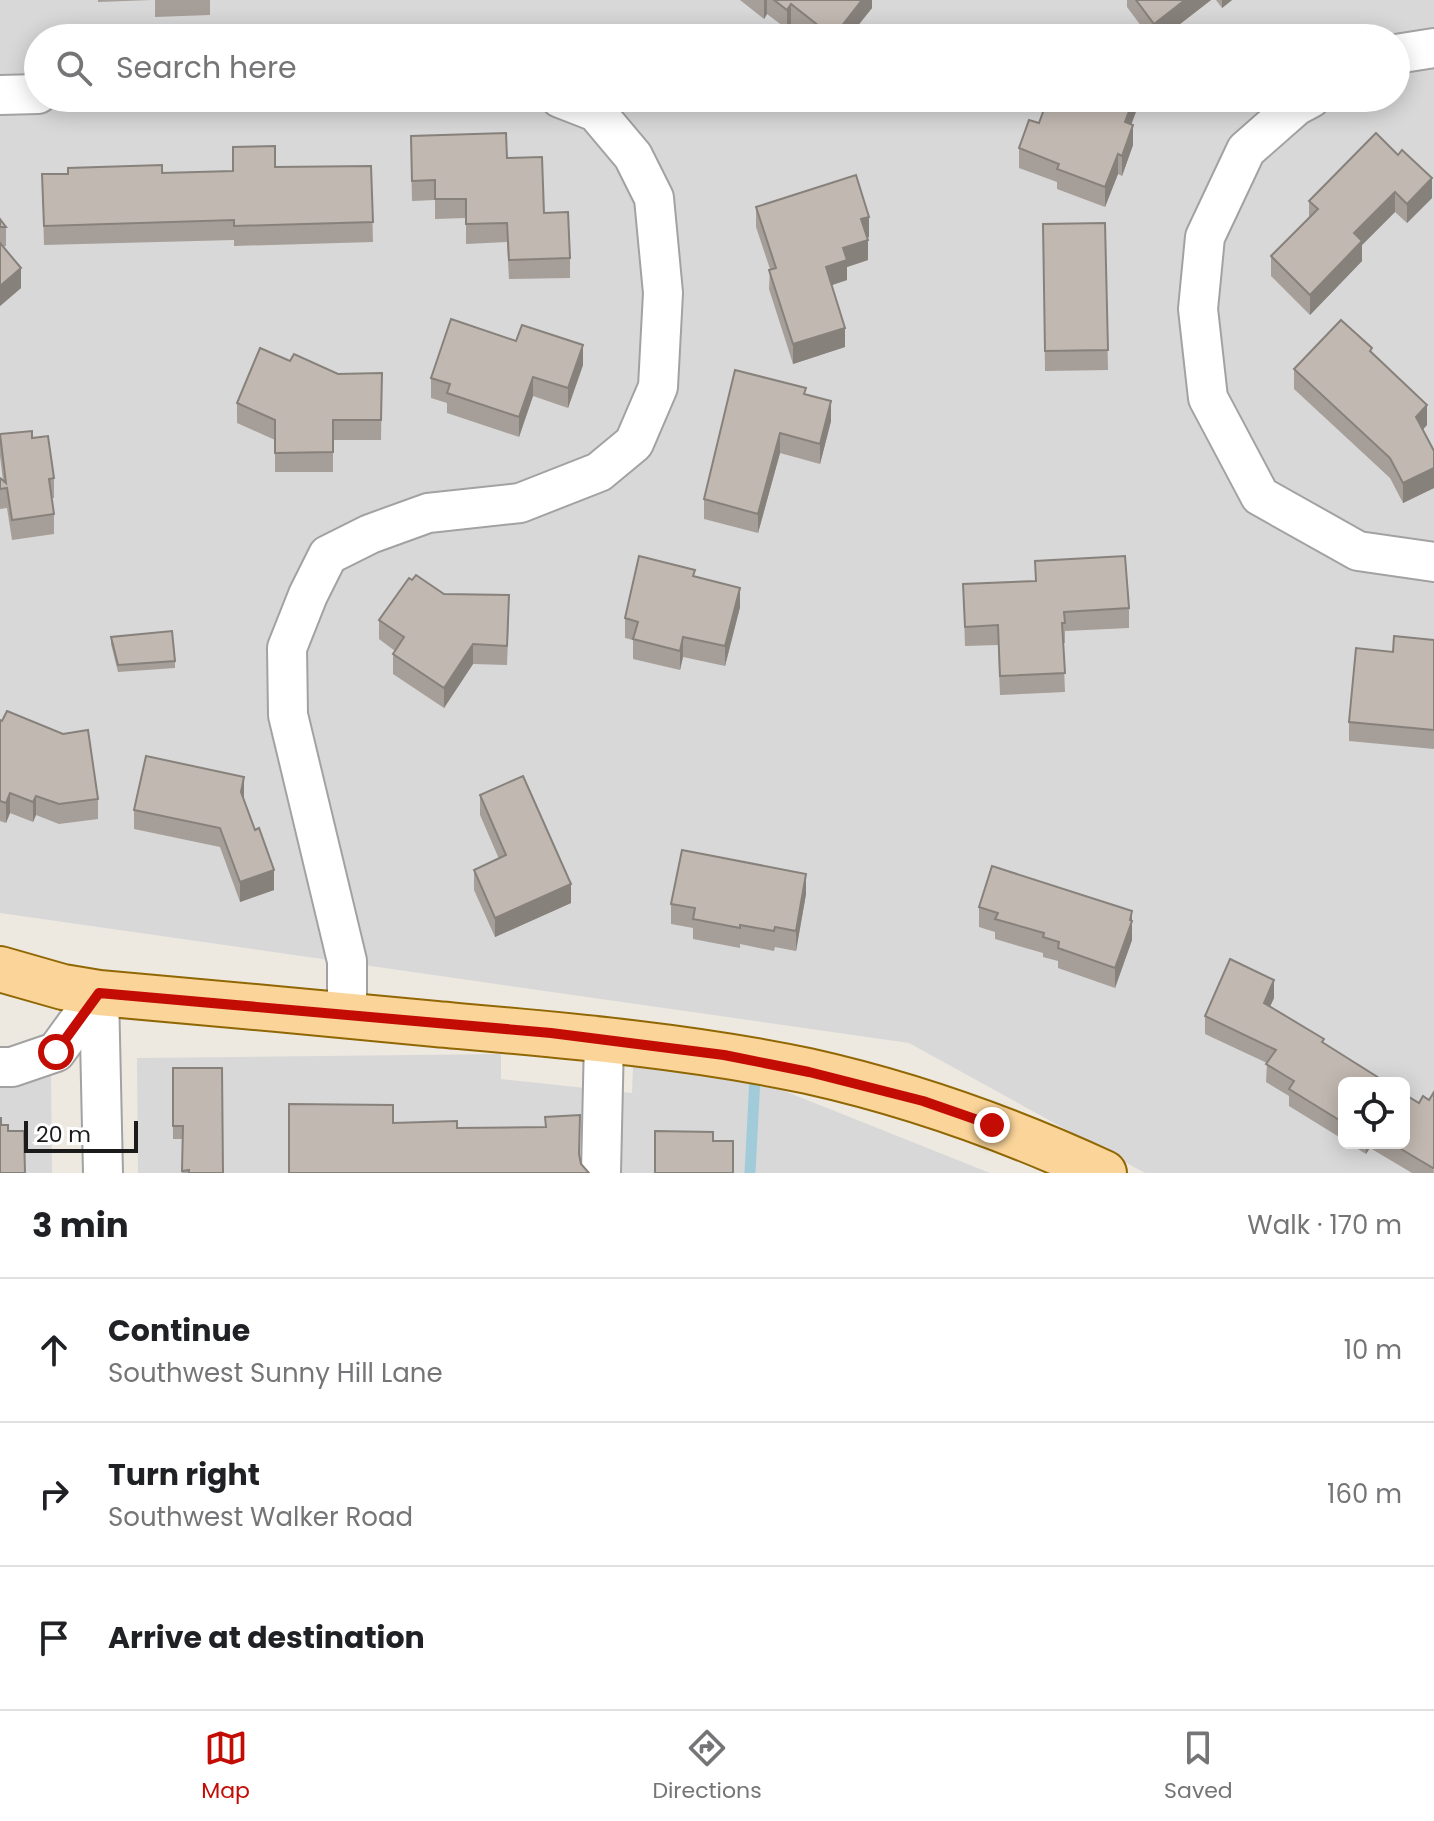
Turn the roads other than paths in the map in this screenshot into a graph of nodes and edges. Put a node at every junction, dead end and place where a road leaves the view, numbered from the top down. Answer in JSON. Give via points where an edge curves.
{"nodes":[{"id":1,"x":1434,"y":48,"type":"edge"},
{"id":2,"x":1410,"y":52,"type":"edge"},
{"id":3,"x":24,"y":94,"type":"edge"},
{"id":4,"x":0,"y":95,"type":"edge"},
{"id":5,"x":596,"y":112,"type":"edge"},
{"id":6,"x":1289,"y":112,"type":"edge"},
{"id":7,"x":1434,"y":562,"type":"edge"},
{"id":8,"x":0,"y":969,"type":"edge"},
{"id":9,"x":99,"y":993,"type":"junction"},
{"id":10,"x":347,"y":1016,"type":"junction"},
{"id":11,"x":604,"y":1040,"type":"junction"},
{"id":12,"x":0,"y":1067,"type":"edge"},
{"id":13,"x":103,"y":1173,"type":"edge"},
{"id":14,"x":601,"y":1173,"type":"edge"},
{"id":15,"x":1104,"y":1173,"type":"edge"}],
"edges":[{"from":1,"to":2,"type":"street"},
{"from":3,"to":4,"type":"street"},
{"from":5,"to":10,"type":"street","via":[[633,156],[654,198],[663,293],[658,387],[634,443],[599,472],[520,503],[428,513],[328,555],[287,648],[288,715],[347,961]]},
{"from":6,"to":7,"type":"street","via":[[1246,150],[1205,237],[1198,309],[1208,398],[1260,496],[1358,551]]},
{"from":8,"to":9,"type":"main road"},
{"from":9,"to":10,"type":"main road"},
{"from":9,"to":12,"type":"street","via":[[56,1052]]},
{"from":9,"to":13,"type":"street"},
{"from":10,"to":11,"type":"main road"},
{"from":11,"to":14,"type":"street"},
{"from":11,"to":15,"type":"main road","via":[[724,1055],[909,1098],[992,1125]]}]}
